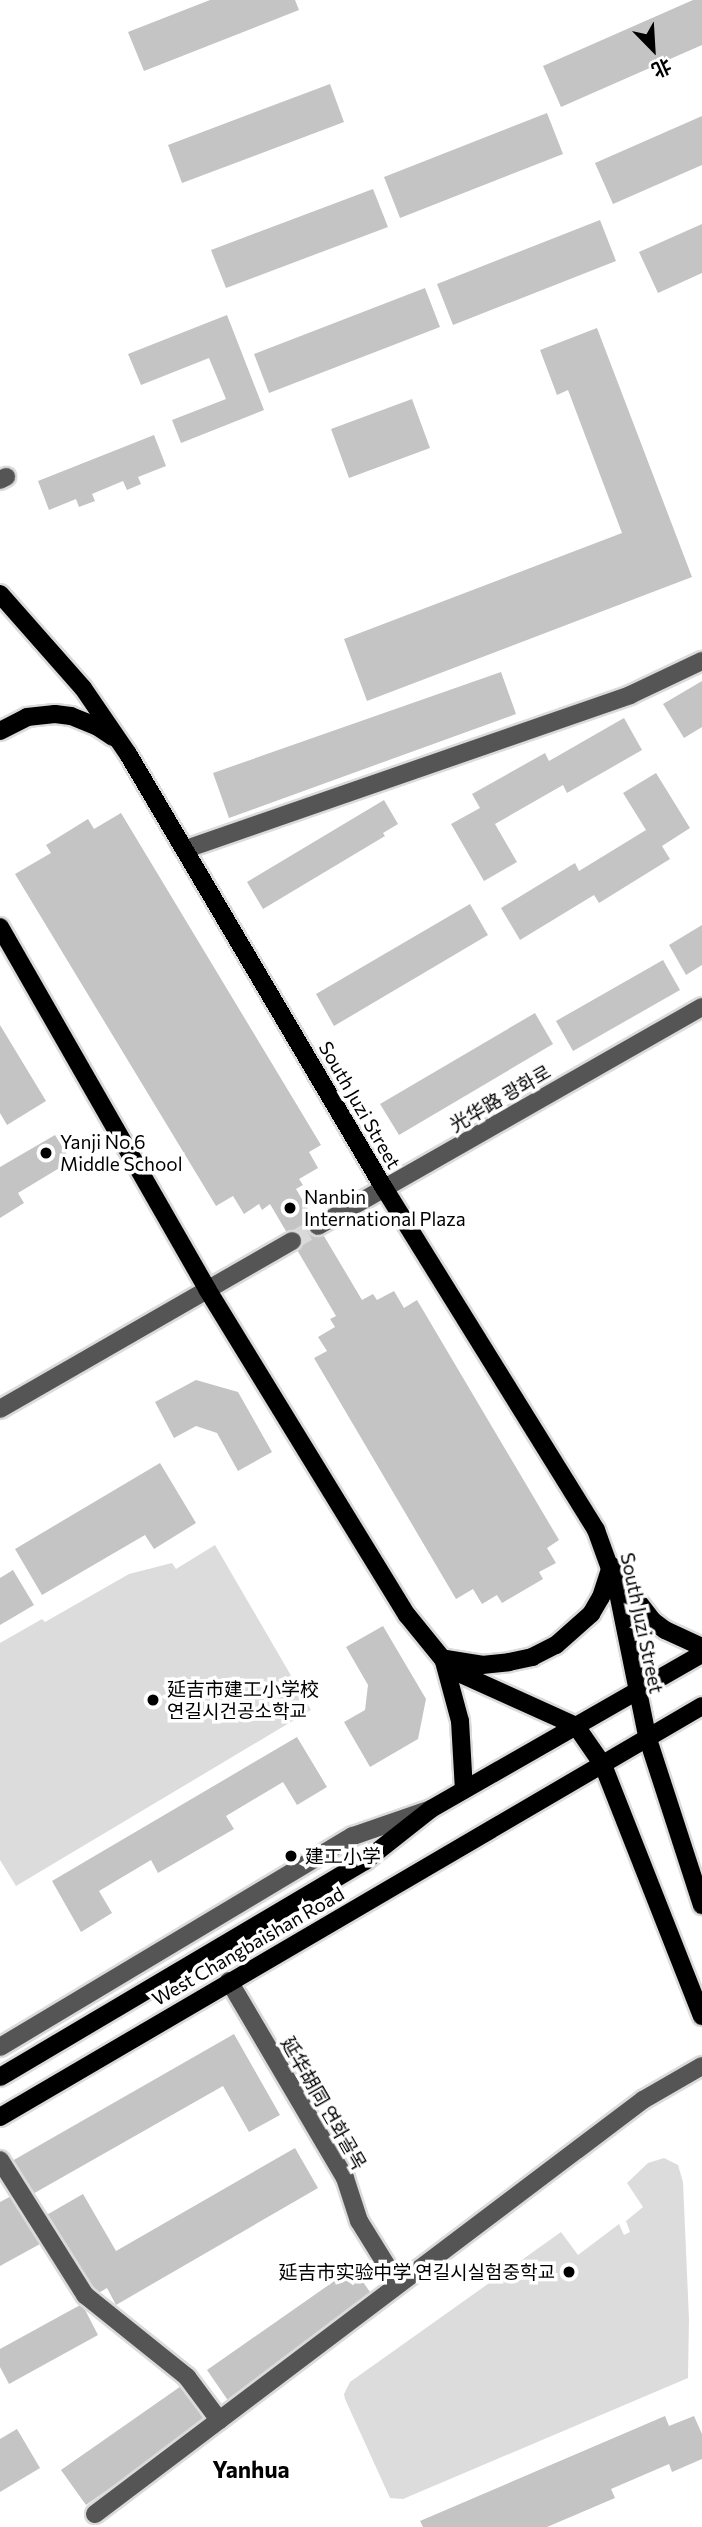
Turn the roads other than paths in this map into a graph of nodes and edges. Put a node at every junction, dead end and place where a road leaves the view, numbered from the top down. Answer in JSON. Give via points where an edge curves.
{"nodes":[{"id":1,"x":0,"y":594,"type":"edge"},
{"id":2,"x":702,"y":661,"type":"edge"},
{"id":3,"x":0,"y":731,"type":"edge"},
{"id":4,"x":119,"y":741,"type":"junction"},
{"id":5,"x":186,"y":849,"type":"junction"},
{"id":6,"x":0,"y":927,"type":"edge"},
{"id":7,"x":702,"y":1007,"type":"edge"},
{"id":8,"x":384,"y":1188,"type":"junction"},
{"id":9,"x":318,"y":1226,"type":"tunnel mouth"},
{"id":10,"x":292,"y":1241,"type":"tunnel mouth"},
{"id":11,"x":207,"y":1289,"type":"junction"},
{"id":12,"x":0,"y":1409,"type":"edge"},
{"id":13,"x":611,"y":1566,"type":"junction"},
{"id":14,"x":702,"y":1647,"type":"edge"},
{"id":15,"x":702,"y":1654,"type":"edge"},
{"id":16,"x":443,"y":1658,"type":"junction"},
{"id":17,"x":636,"y":1692,"type":"junction"},
{"id":18,"x":701,"y":1707,"type":"edge"},
{"id":19,"x":576,"y":1726,"type":"junction"},
{"id":20,"x":647,"y":1736,"type":"junction"},
{"id":21,"x":604,"y":1765,"type":"junction"},
{"id":22,"x":464,"y":1790,"type":"junction"},
{"id":23,"x":431,"y":1809,"type":"junction"},
{"id":24,"x":702,"y":1905,"type":"edge"},
{"id":25,"x":229,"y":1981,"type":"junction"},
{"id":26,"x":702,"y":2016,"type":"edge"},
{"id":27,"x":0,"y":2047,"type":"edge"},
{"id":28,"x":702,"y":2066,"type":"edge"},
{"id":29,"x":0,"y":2077,"type":"edge"},
{"id":30,"x":0,"y":2117,"type":"edge"},
{"id":31,"x":0,"y":2160,"type":"edge"},
{"id":32,"x":398,"y":2284,"type":"junction"},
{"id":33,"x":219,"y":2420,"type":"junction"},
{"id":34,"x":95,"y":2514,"type":"dead end"}],
"edges":[{"from":1,"to":4,"type":"main road","name":"South Juzi Street","via":[[83,688]]},
{"from":2,"to":5,"type":"street","via":[[630,695]]},
{"from":3,"to":4,"type":"main road","via":[[27,717],[55,714],[98,727]]},
{"from":4,"to":5,"type":"main road","name":"South Juzi Street"},
{"from":5,"to":8,"type":"main road","name":"South Juzi Street"},
{"from":6,"to":11,"type":"main road"},
{"from":7,"to":8,"type":"street","name":"光华路 광화로"},
{"from":8,"to":9,"type":"street","name":"光华路 광화로"},
{"from":8,"to":13,"type":"main road","name":"South Juzi Street","via":[[596,1530]]},
{"from":10,"to":11,"type":"street"},
{"from":11,"to":12,"type":"street"},
{"from":11,"to":16,"type":"main road","via":[[407,1615]]},
{"from":13,"to":14,"type":"main road","via":[[653,1621]]},
{"from":13,"to":16,"type":"main road","via":[[591,1614],[556,1645],[509,1662],[481,1665]]},
{"from":13,"to":17,"type":"main road","name":"South Juzi Street"},
{"from":15,"to":17,"type":"main road","name":"West Changbaishan Road"},
{"from":16,"to":19,"type":"main road","via":[[461,1674]]},
{"from":16,"to":22,"type":"main road","via":[[460,1721]]},
{"from":17,"to":19,"type":"main road","name":"West Changbaishan Road"},
{"from":17,"to":20,"type":"main road","name":"South Juzi Street"},
{"from":18,"to":20,"type":"main road","name":"West Changbaishan Road"},
{"from":19,"to":21,"type":"main road"},
{"from":19,"to":22,"type":"main road","name":"West Changbaishan Road"},
{"from":20,"to":21,"type":"main road","name":"West Changbaishan Road"},
{"from":20,"to":24,"type":"main road","name":"South Juzi Street"},
{"from":21,"to":25,"type":"main road","name":"West Changbaishan Road"},
{"from":21,"to":26,"type":"main road"},
{"from":22,"to":23,"type":"main road","name":"West Changbaishan Road"},
{"from":23,"to":27,"type":"street","name":"West Changbaishan Road","via":[[353,1836]]},
{"from":23,"to":29,"type":"main road","name":"West Changbaishan Road","via":[[365,1861]]},
{"from":25,"to":30,"type":"main road","name":"West Changbaishan Road"},
{"from":25,"to":32,"type":"street","name":"延华胡同 연화골목","via":[[345,2178],[359,2221]]},
{"from":28,"to":32,"type":"street","via":[[643,2099]]},
{"from":31,"to":33,"type":"street","via":[[85,2295],[187,2377]]},
{"from":32,"to":33,"type":"street"},
{"from":33,"to":34,"type":"street"}]}
